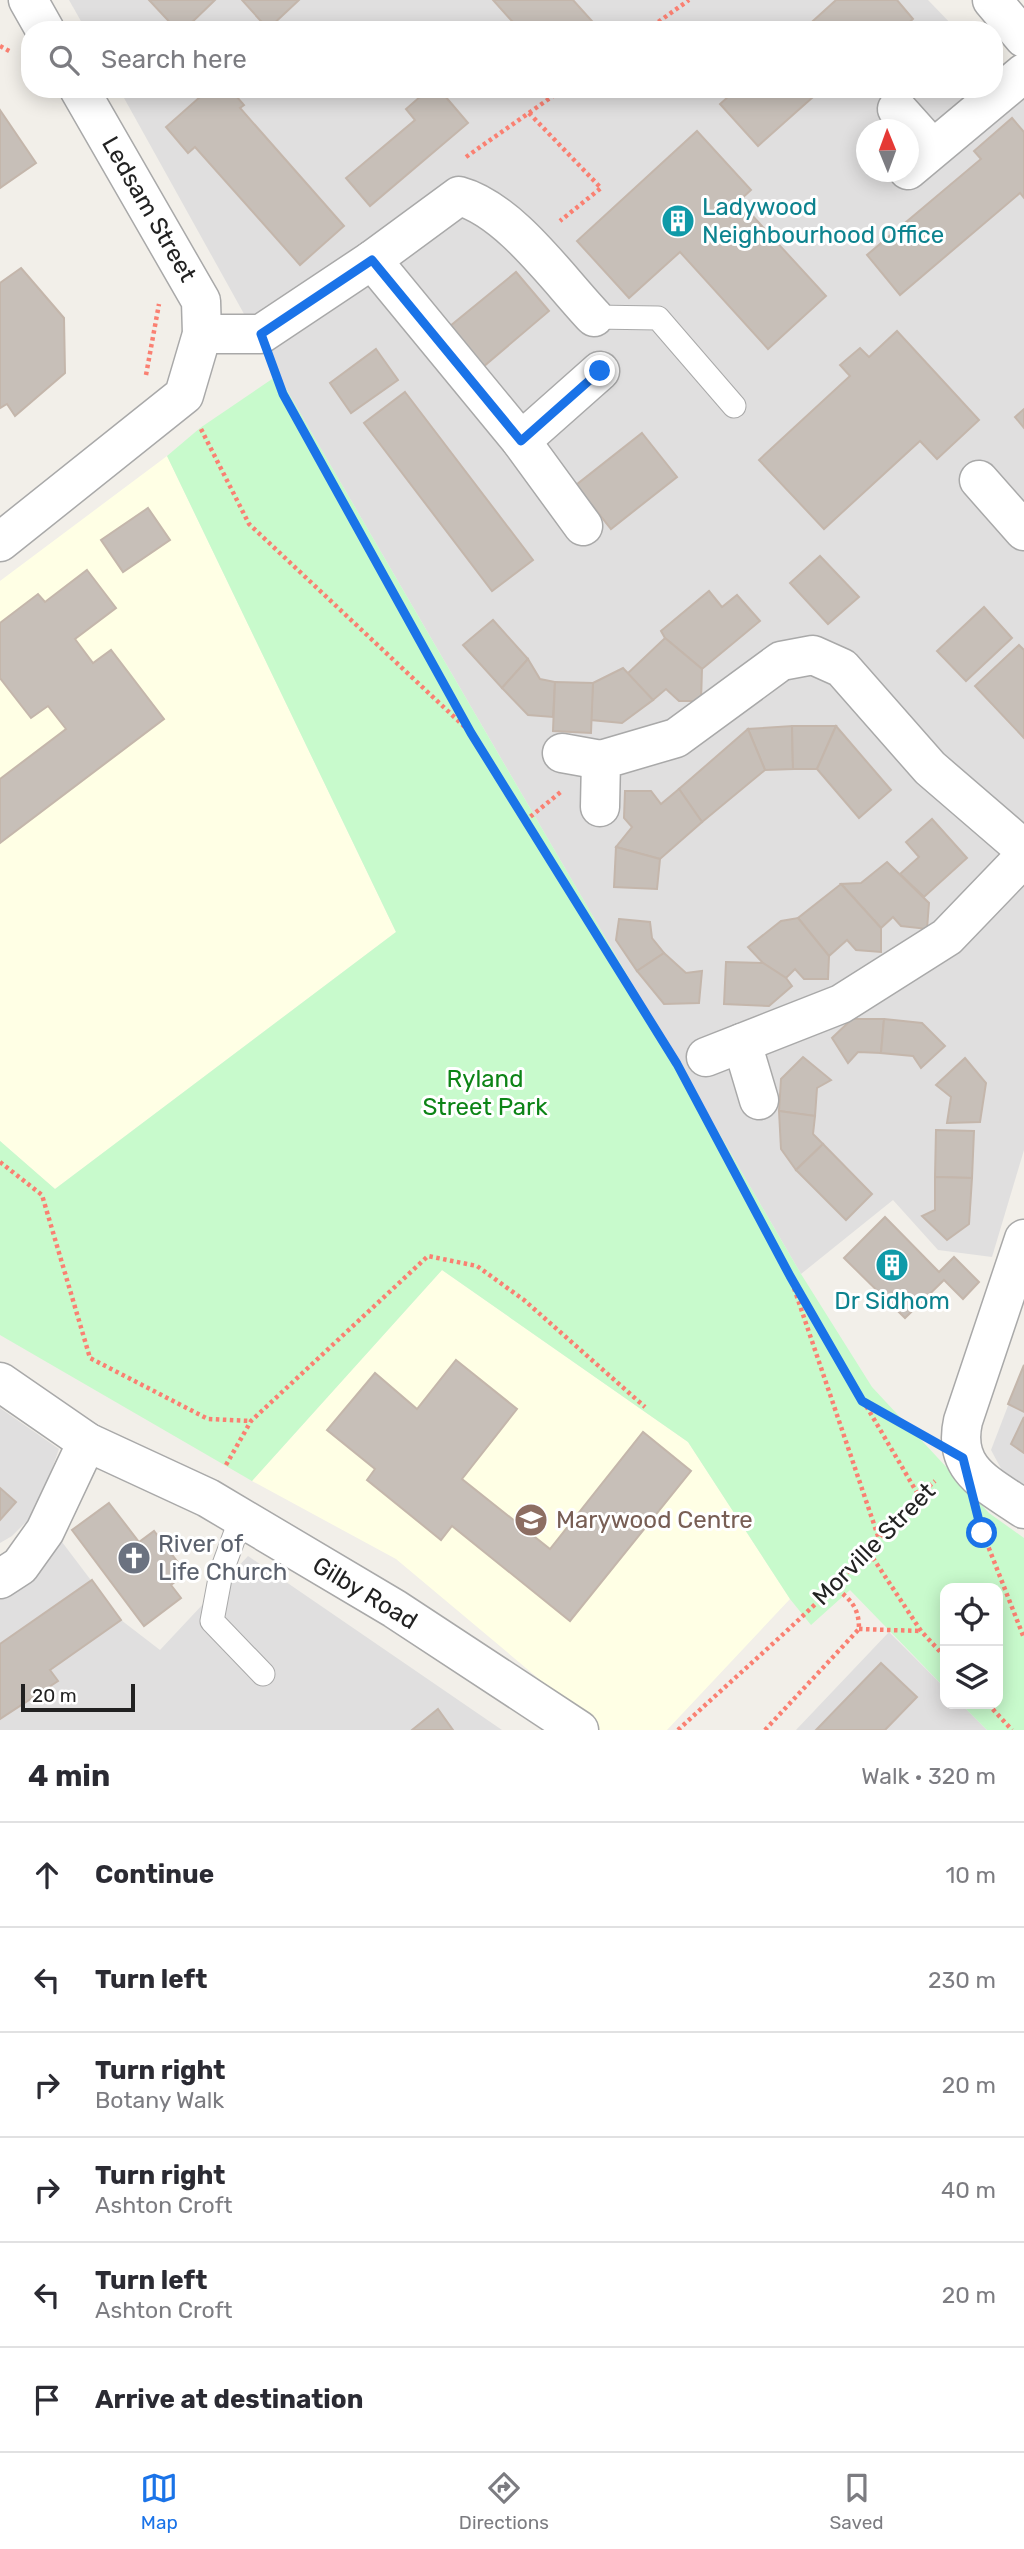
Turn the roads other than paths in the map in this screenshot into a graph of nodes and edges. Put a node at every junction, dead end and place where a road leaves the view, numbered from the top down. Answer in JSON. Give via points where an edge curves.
{"nodes":[{"id":1,"x":27,"y":0,"type":"edge"},
{"id":2,"x":992,"y":0,"type":"edge"},
{"id":3,"x":40,"y":21,"type":"edge"},
{"id":4,"x":1024,"y":38,"type":"edge"},
{"id":5,"x":1024,"y":73,"type":"edge"},
{"id":6,"x":1003,"y":91,"type":"edge"},
{"id":7,"x":84,"y":98,"type":"edge"},
{"id":8,"x":994,"y":98,"type":"edge"},
{"id":9,"x":897,"y":109,"type":"dead end"},
{"id":10,"x":899,"y":119,"type":"edge"},
{"id":11,"x":919,"y":161,"type":"edge"},
{"id":12,"x":372,"y":260,"type":"junction"},
{"id":13,"x":594,"y":317,"type":"joint"},
{"id":14,"x":202,"y":334,"type":"junction"},
{"id":15,"x":600,"y":371,"type":"dead end"},
{"id":16,"x":734,"y":405,"type":"dead end"},
{"id":17,"x":521,"y":441,"type":"junction"},
{"id":18,"x":979,"y":480,"type":"dead end"},
{"id":19,"x":583,"y":526,"type":"dead end"},
{"id":20,"x":1024,"y":531,"type":"edge"},
{"id":21,"x":0,"y":542,"type":"edge"},
{"id":22,"x":562,"y":753,"type":"dead end"},
{"id":23,"x":601,"y":760,"type":"junction"},
{"id":24,"x":600,"y":807,"type":"dead end"},
{"id":25,"x":1024,"y":849,"type":"edge"},
{"id":26,"x":1024,"y":857,"type":"edge"},
{"id":27,"x":742,"y":1043,"type":"junction"},
{"id":28,"x":689,"y":1066,"type":"road end"},
{"id":29,"x":759,"y":1100,"type":"dead end"},
{"id":30,"x":1024,"y":1239,"type":"edge"},
{"id":31,"x":0,"y":1382,"type":"edge"},
{"id":32,"x":87,"y":1442,"type":"junction"},
{"id":33,"x":1024,"y":1508,"type":"edge"},
{"id":34,"x":241,"y":1518,"type":"junction"},
{"id":35,"x":0,"y":1579,"type":"edge"},
{"id":36,"x":263,"y":1674,"type":"dead end"},
{"id":37,"x":579,"y":1730,"type":"edge"}],
"edges":[{"from":1,"to":3,"type":"street"},
{"from":2,"to":4,"type":"street"},
{"from":5,"to":6,"type":"street"},
{"from":7,"to":14,"type":"street","name":"Ledsam Street","via":[[201,301]]},
{"from":8,"to":11,"type":"street"},
{"from":9,"to":10,"type":"street"},
{"from":12,"to":13,"type":"street","via":[[461,178],[472,200],[498,215]]},
{"from":12,"to":14,"type":"street","via":[[261,334]]},
{"from":12,"to":17,"type":"street"},
{"from":13,"to":16,"type":"lane","via":[[658,318]]},
{"from":14,"to":21,"type":"street","name":"Ledsam Street","via":[[184,395]]},
{"from":15,"to":17,"type":"street"},
{"from":17,"to":19,"type":"street"},
{"from":18,"to":20,"type":"street"},
{"from":22,"to":23,"type":"street"},
{"from":23,"to":24,"type":"street"},
{"from":23,"to":25,"type":"street","via":[[676,738],[781,661],[813,655],[842,668],[930,768]]},
{"from":26,"to":27,"type":"street","via":[[947,937],[841,1004]]},
{"from":27,"to":28,"type":"street"},
{"from":27,"to":29,"type":"street"},
{"from":30,"to":33,"type":"street","via":[[959,1440],[963,1458],[985,1482]]},
{"from":31,"to":32,"type":"street","name":"Gilby Road"},
{"from":32,"to":34,"type":"street","name":"Gilby Road"},
{"from":32,"to":35,"type":"street","via":[[44,1531],[20,1566]]},
{"from":34,"to":36,"type":"lane","via":[[221,1573],[212,1621]]},
{"from":34,"to":37,"type":"street","name":"Gilby Road","via":[[396,1609]]}]}
